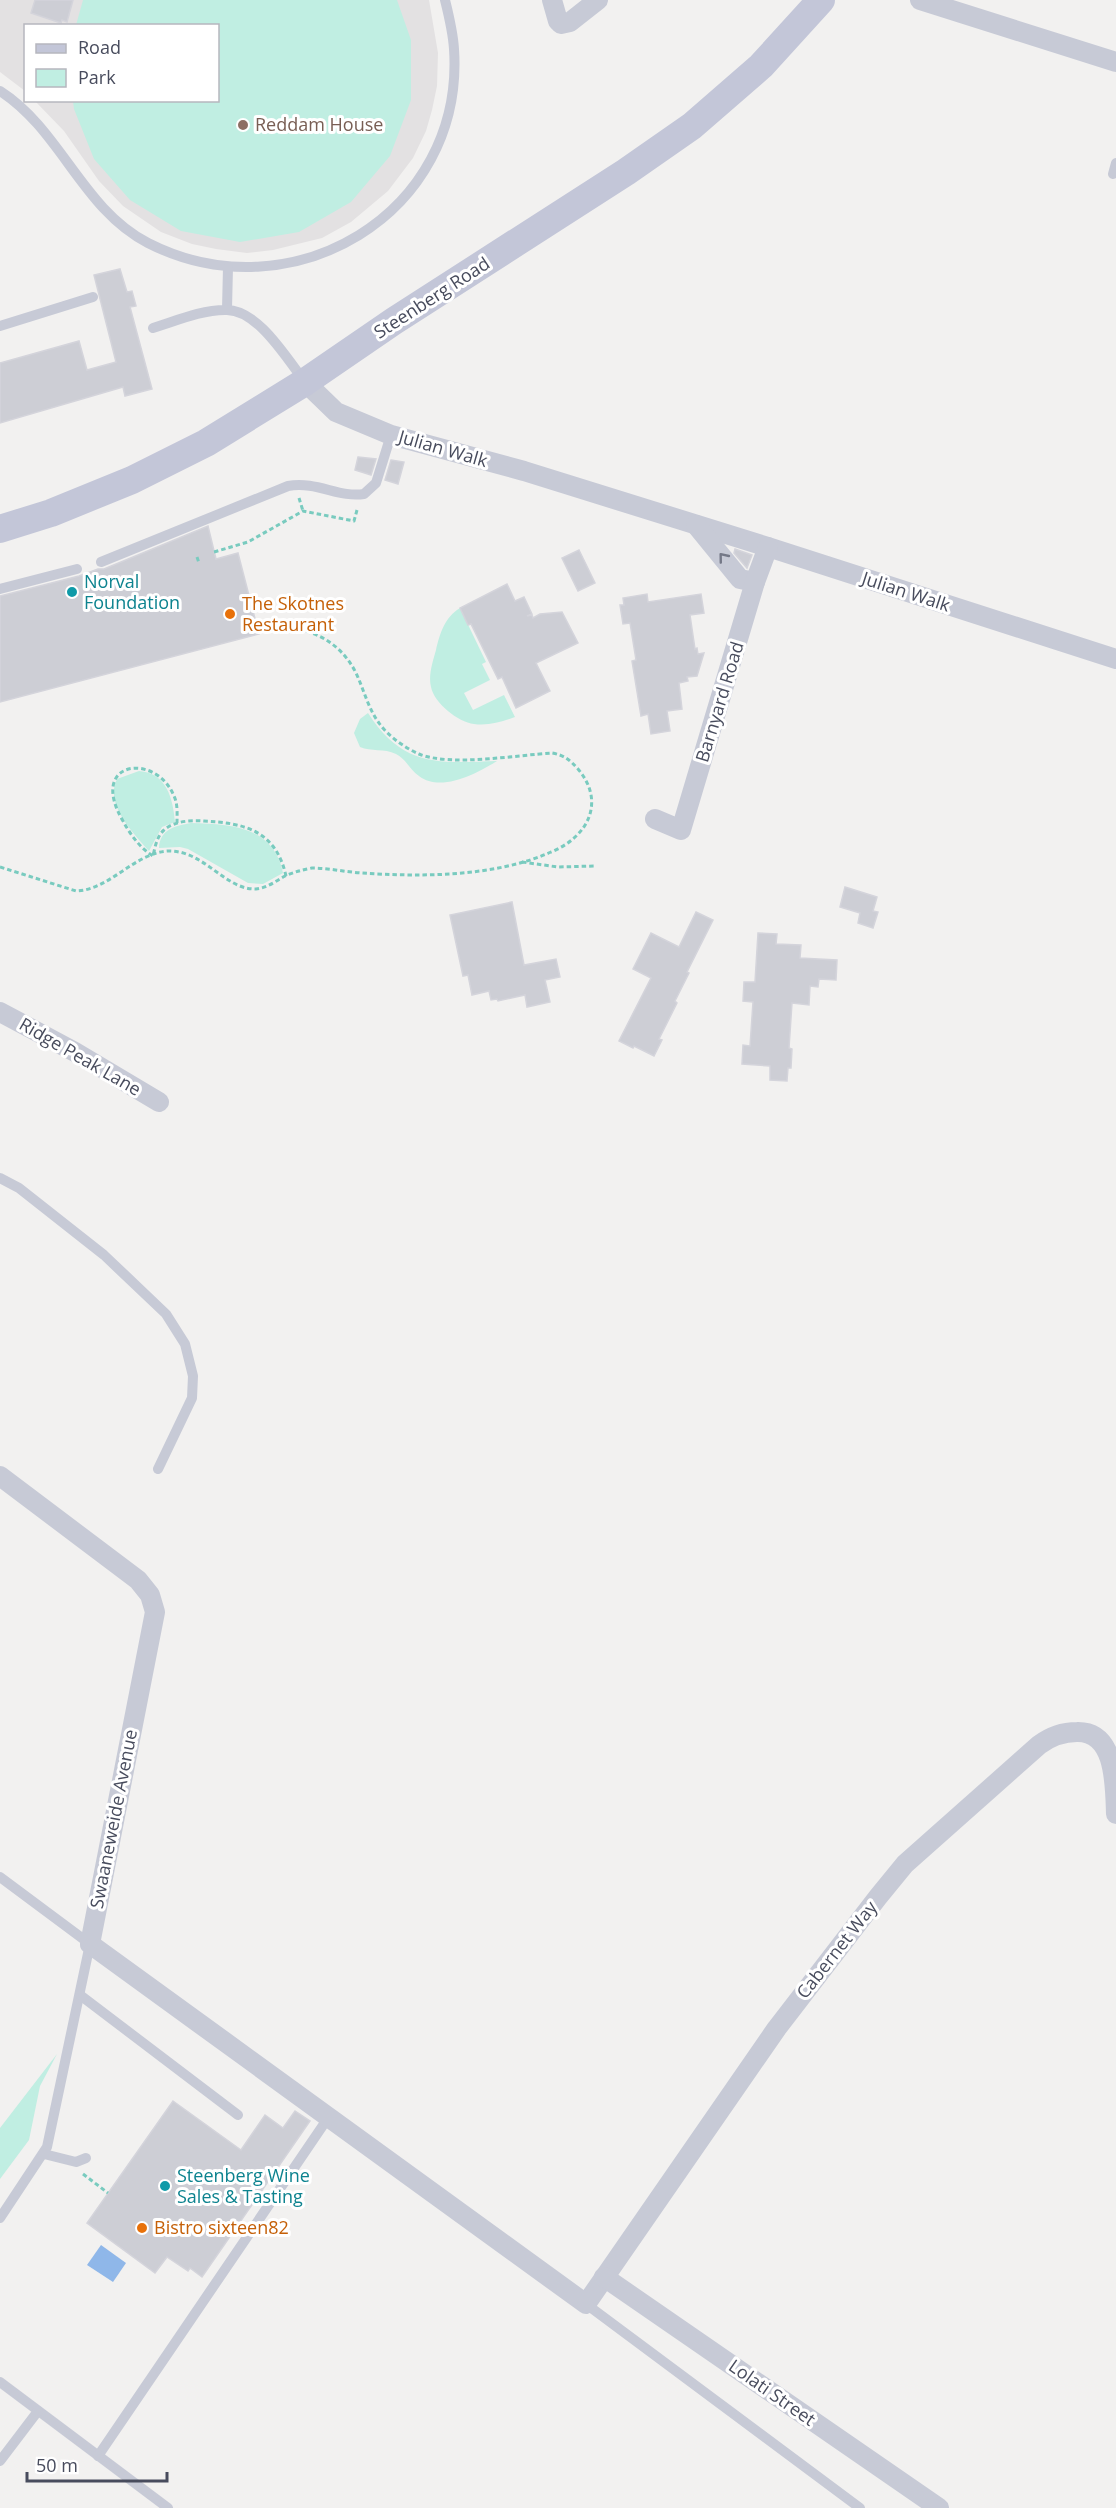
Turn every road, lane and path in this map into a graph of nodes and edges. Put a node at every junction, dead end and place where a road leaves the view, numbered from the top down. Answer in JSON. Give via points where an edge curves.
{"nodes":[{"id":1,"x":445,"y":0,"type":"edge"},
{"id":2,"x":552,"y":0,"type":"edge"},
{"id":3,"x":598,"y":0,"type":"edge"},
{"id":4,"x":820,"y":0,"type":"edge"},
{"id":5,"x":920,"y":0,"type":"edge"},
{"id":6,"x":1116,"y":62,"type":"edge"},
{"id":7,"x":0,"y":91,"type":"edge"},
{"id":8,"x":228,"y":267,"type":"junction"},
{"id":9,"x":93,"y":297,"type":"dead end"},
{"id":10,"x":227,"y":309,"type":"junction"},
{"id":11,"x":0,"y":326,"type":"edge"},
{"id":12,"x":153,"y":328,"type":"dead end"},
{"id":13,"x":305,"y":382,"type":"junction"},
{"id":14,"x":391,"y":435,"type":"junction"},
{"id":15,"x":357,"y":508,"type":"dead end"},
{"id":16,"x":696,"y":525,"type":"junction"},
{"id":17,"x":0,"y":529,"type":"edge"},
{"id":18,"x":768,"y":547,"type":"junction"},
{"id":19,"x":214,"y":552,"type":"dead end"},
{"id":20,"x":197,"y":557,"type":"dead end"},
{"id":21,"x":101,"y":562,"type":"dead end"},
{"id":22,"x":199,"y":563,"type":"dead end"},
{"id":23,"x":77,"y":569,"type":"dead end"},
{"id":24,"x":755,"y":582,"type":"junction"},
{"id":25,"x":0,"y":589,"type":"edge"},
{"id":26,"x":258,"y":631,"type":"dead end"},
{"id":27,"x":1116,"y":659,"type":"edge"},
{"id":28,"x":655,"y":819,"type":"dead end"},
{"id":29,"x":177,"y":824,"type":"junction"},
{"id":30,"x":153,"y":856,"type":"junction"},
{"id":31,"x":522,"y":861,"type":"junction"},
{"id":32,"x":595,"y":866,"type":"dead end"},
{"id":33,"x":0,"y":867,"type":"edge"},
{"id":34,"x":286,"y":876,"type":"junction"},
{"id":35,"x":0,"y":1012,"type":"edge"},
{"id":36,"x":159,"y":1102,"type":"dead end"},
{"id":37,"x":0,"y":1178,"type":"edge"},
{"id":38,"x":158,"y":1469,"type":"dead end"},
{"id":39,"x":0,"y":1476,"type":"edge"},
{"id":40,"x":1116,"y":1814,"type":"edge"},
{"id":41,"x":0,"y":1876,"type":"edge"},
{"id":42,"x":90,"y":1944,"type":"junction"},
{"id":43,"x":80,"y":1995,"type":"junction"},
{"id":44,"x":238,"y":2115,"type":"dead end"},
{"id":45,"x":328,"y":2118,"type":"junction"},
{"id":46,"x":45,"y":2154,"type":"junction"},
{"id":47,"x":81,"y":2160,"type":"joint"},
{"id":48,"x":108,"y":2193,"type":"dead end"},
{"id":49,"x":0,"y":2218,"type":"edge"},
{"id":50,"x":604,"y":2277,"type":"junction"},
{"id":51,"x":586,"y":2304,"type":"junction"},
{"id":52,"x":0,"y":2382,"type":"edge"},
{"id":53,"x":38,"y":2411,"type":"junction"},
{"id":54,"x":98,"y":2456,"type":"junction"},
{"id":55,"x":0,"y":2461,"type":"edge"},
{"id":56,"x":168,"y":2508,"type":"edge"},
{"id":57,"x":860,"y":2508,"type":"edge"},
{"id":58,"x":939,"y":2508,"type":"edge"}],
"edges":[{"from":1,"to":8,"type":"lane","via":[[454,50],[450,101],[433,153],[406,194],[392,211],[344,245],[293,263],[263,268]]},
{"from":2,"to":3,"type":"street","via":[[561,24],[570,22]]},
{"from":4,"to":13,"type":"main road","name":"Steenberg Road","via":[[760,66],[692,126]]},
{"from":5,"to":6,"type":"street"},
{"from":7,"to":8,"type":"lane","via":[[33,119],[95,200],[126,229],[188,260]]},
{"from":8,"to":10,"type":"lane"},
{"from":9,"to":11,"type":"lane"},
{"from":10,"to":12,"type":"lane"},
{"from":10,"to":13,"type":"lane","via":[[249,316]]},
{"from":13,"to":14,"type":"street","name":"Julian Walk","via":[[336,412]]},
{"from":13,"to":17,"type":"main road","name":"Steenberg Road","via":[[206,443],[132,480]]},
{"from":14,"to":16,"type":"street","name":"Julian Walk","via":[[524,471]]},
{"from":14,"to":21,"type":"lane","via":[[376,483],[364,494],[314,485],[288,486]]},
{"from":15,"to":19,"type":"path","via":[[354,521],[303,511],[248,542]]},
{"from":16,"to":18,"type":"street","name":"Julian Walk"},
{"from":24,"to":16,"type":"street","one_way":true,"via":[[740,579]]},
{"from":18,"to":24,"type":"street","name":"Barnyard Road"},
{"from":18,"to":27,"type":"street","name":"Julian Walk"},
{"from":20,"to":22,"type":"path"},
{"from":23,"to":25,"type":"lane"},
{"from":24,"to":28,"type":"street","name":"Barnyard Road","via":[[681,830]]},
{"from":26,"to":31,"type":"path","via":[[306,630],[337,648],[356,674],[380,725],[418,753],[457,759],[552,753],[573,763],[584,776],[592,796],[588,820],[567,844]]},
{"from":29,"to":30,"type":"path","via":[[161,833]]},
{"from":29,"to":30,"type":"path","via":[[174,794],[160,776],[136,769],[114,779],[112,797],[117,810]]},
{"from":29,"to":34,"type":"path","via":[[230,822],[252,828],[272,845]]},
{"from":30,"to":33,"type":"path","via":[[98,886],[76,891]]},
{"from":30,"to":34,"type":"path","via":[[169,851],[197,857],[249,888],[269,885]]},
{"from":31,"to":32,"type":"path","via":[[558,867]]},
{"from":31,"to":34,"type":"path","via":[[450,875],[404,876],[312,868]]},
{"from":35,"to":36,"type":"street","name":"Ridge Peak Lane"},
{"from":37,"to":38,"type":"lane","via":[[19,1188],[104,1255],[166,1314],[185,1344],[193,1376],[192,1398]]},
{"from":39,"to":42,"type":"street","name":"Swaaneweide Avenue","via":[[138,1580],[150,1595],[155,1612]]},
{"from":40,"to":50,"type":"street","name":"Cabernet Way","via":[[1110,1751],[1085,1732],[1062,1733],[1039,1745],[905,1864],[777,2028]]},
{"from":41,"to":42,"type":"lane"},
{"from":42,"to":43,"type":"lane","name":"Swaaneweide Avenue"},
{"from":42,"to":45,"type":"street"},
{"from":43,"to":44,"type":"lane"},
{"from":43,"to":46,"type":"lane","name":"Swaaneweide Avenue"},
{"from":45,"to":51,"type":"street"},
{"from":45,"to":54,"type":"lane"},
{"from":46,"to":47,"type":"lane"},
{"from":46,"to":49,"type":"lane","name":"Swaaneweide Avenue"},
{"from":47,"to":48,"type":"path","via":[[76,2169]]},
{"from":50,"to":51,"type":"street","name":"Cabernet Way"},
{"from":50,"to":58,"type":"street","name":"Lolati Street"},
{"from":51,"to":57,"type":"lane"},
{"from":52,"to":53,"type":"lane"},
{"from":53,"to":54,"type":"lane"},
{"from":53,"to":55,"type":"lane"},
{"from":54,"to":56,"type":"lane"}]}
